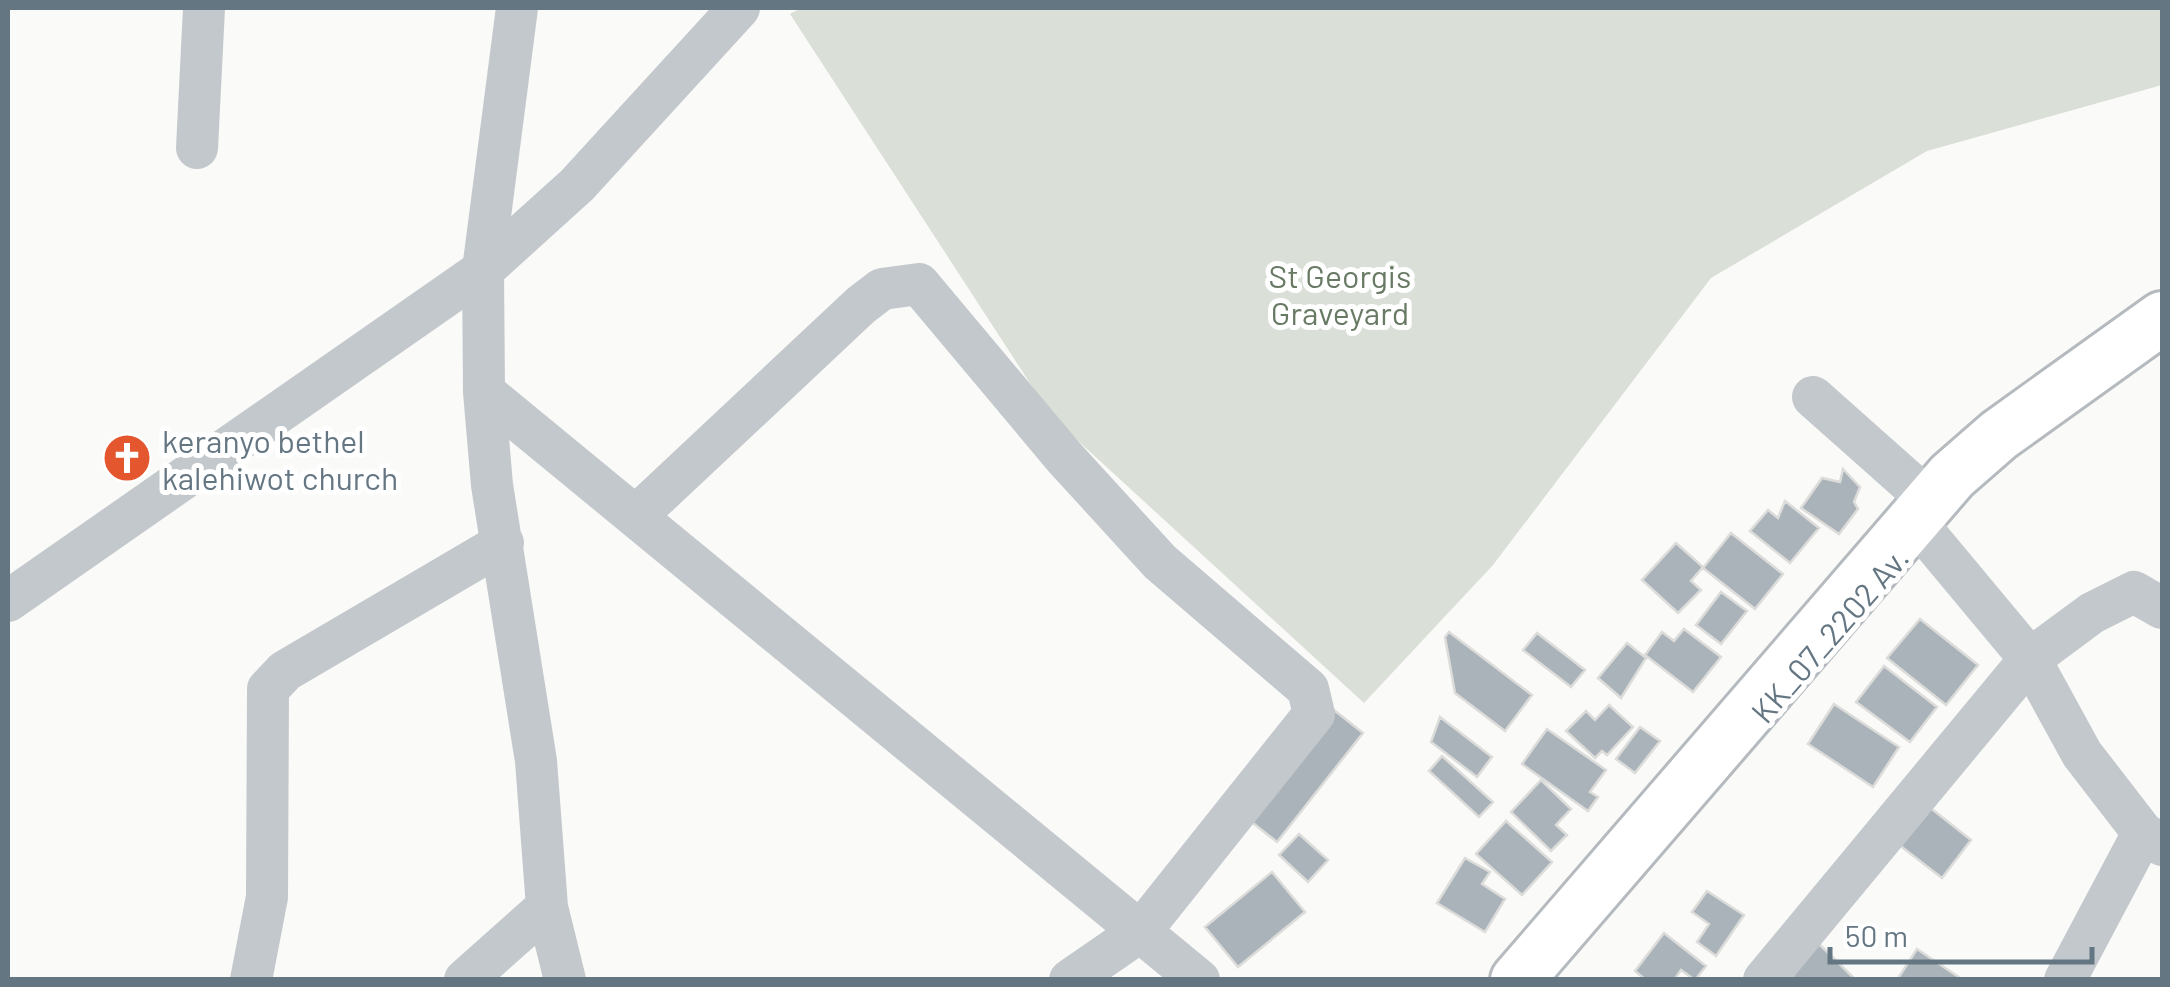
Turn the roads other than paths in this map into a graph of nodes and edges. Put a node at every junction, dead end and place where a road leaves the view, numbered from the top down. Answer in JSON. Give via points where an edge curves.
{"nodes":[{"id":1,"x":204,"y":8,"type":"edge"},
{"id":2,"x":517,"y":8,"type":"edge"},
{"id":3,"x":740,"y":8,"type":"edge"},
{"id":4,"x":197,"y":148,"type":"dead end"},
{"id":5,"x":483,"y":270,"type":"junction"},
{"id":6,"x":2162,"y":318,"type":"edge"},
{"id":7,"x":2162,"y":337,"type":"edge"},
{"id":8,"x":484,"y":392,"type":"junction"},
{"id":9,"x":1813,"y":397,"type":"dead end"},
{"id":10,"x":1925,"y":514,"type":"junction"},
{"id":11,"x":636,"y":516,"type":"junction"},
{"id":12,"x":504,"y":543,"type":"junction"},
{"id":13,"x":2153,"y":589,"type":"edge"},
{"id":14,"x":8,"y":602,"type":"edge"},
{"id":15,"x":2030,"y":658,"type":"junction"},
{"id":16,"x":2153,"y":839,"type":"edge"},
{"id":17,"x":548,"y":907,"type":"junction"},
{"id":18,"x":1140,"y":931,"type":"junction"},
{"id":19,"x":251,"y":980,"type":"edge"},
{"id":20,"x":466,"y":980,"type":"edge"},
{"id":21,"x":565,"y":980,"type":"edge"},
{"id":22,"x":1070,"y":980,"type":"edge"},
{"id":23,"x":1199,"y":980,"type":"edge"},
{"id":24,"x":1517,"y":980,"type":"edge"},
{"id":25,"x":1540,"y":980,"type":"edge"},
{"id":26,"x":1764,"y":980,"type":"edge"},
{"id":27,"x":2065,"y":980,"type":"edge"}],
"edges":[{"from":1,"to":4,"type":"street"},
{"from":2,"to":5,"type":"street"},
{"from":3,"to":5,"type":"street","via":[[577,185]]},
{"from":5,"to":8,"type":"street"},
{"from":5,"to":14,"type":"street"},
{"from":6,"to":10,"type":"main road","via":[[1999,435]]},
{"from":7,"to":10,"type":"main road","name":"KK_07_2202 Av.","via":[[1994,452]]},
{"from":8,"to":11,"type":"street"},
{"from":8,"to":12,"type":"street"},
{"from":9,"to":10,"type":"street"},
{"from":10,"to":15,"type":"street"},
{"from":10,"to":24,"type":"main road"},
{"from":10,"to":25,"type":"main road","name":"KK_07_2202 Av."},
{"from":11,"to":18,"type":"street"},
{"from":11,"to":18,"type":"street","via":[[861,305],[882,289],[920,284],[1160,562],[1314,700],[1314,714]]},
{"from":12,"to":17,"type":"street","via":[[536,761]]},
{"from":12,"to":19,"type":"street","via":[[285,671],[268,689],[267,897]]},
{"from":13,"to":15,"type":"street","via":[[2092,613]]},
{"from":15,"to":16,"type":"street","via":[[2082,754]]},
{"from":15,"to":26,"type":"street"},
{"from":16,"to":27,"type":"street"},
{"from":17,"to":20,"type":"street"},
{"from":17,"to":21,"type":"street"},
{"from":18,"to":22,"type":"street"},
{"from":18,"to":23,"type":"street"}]}
